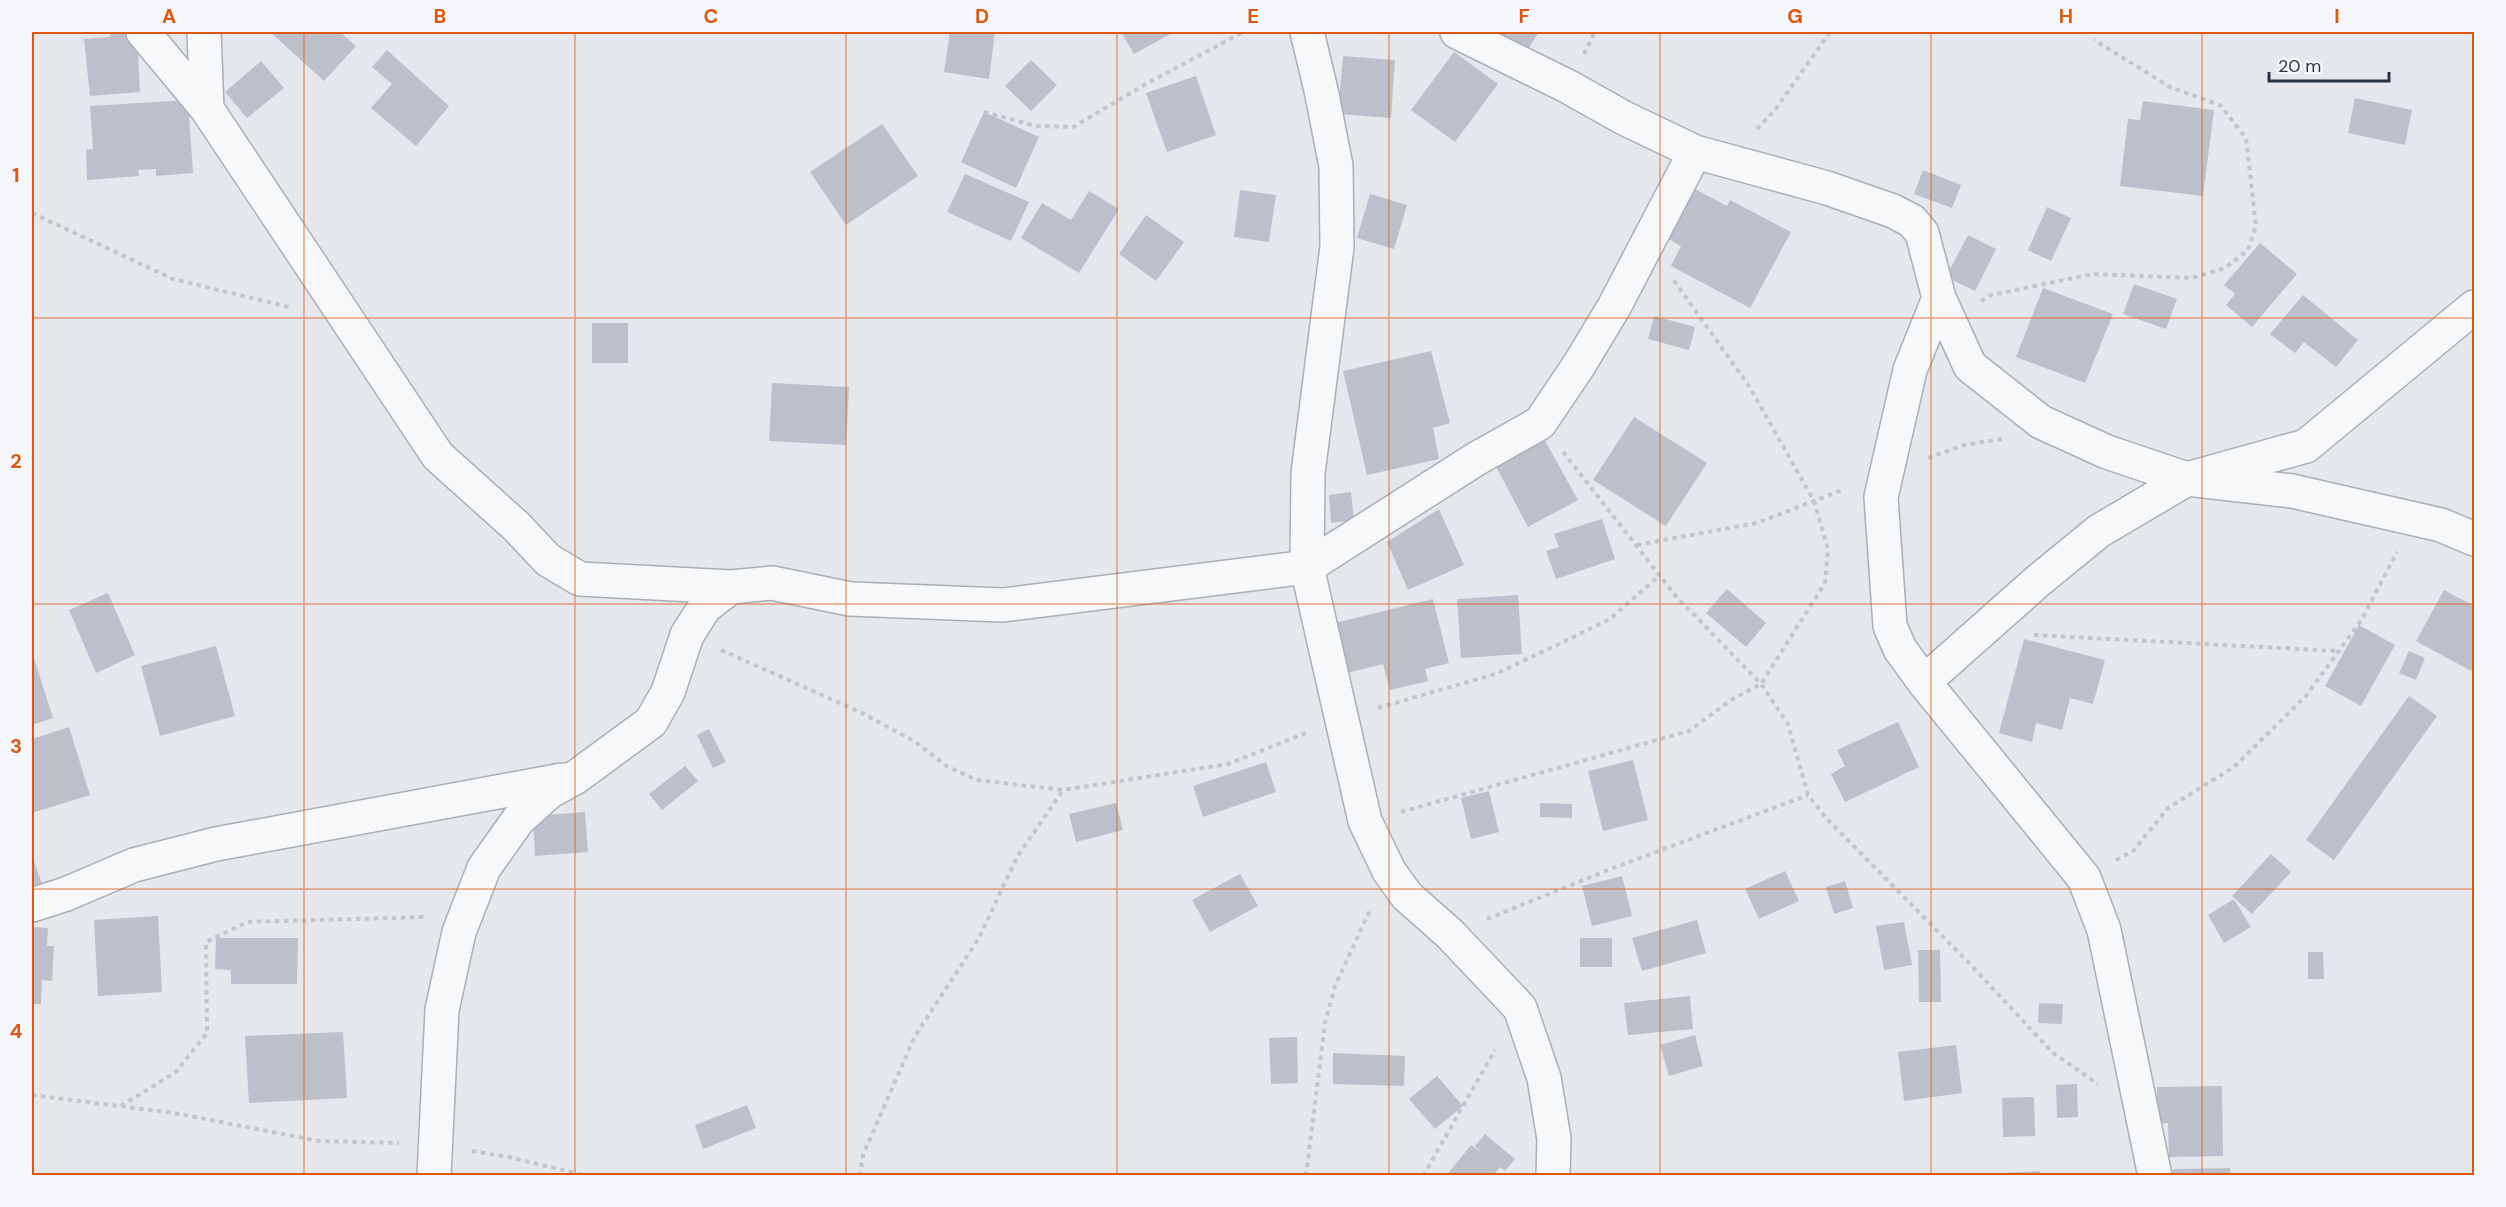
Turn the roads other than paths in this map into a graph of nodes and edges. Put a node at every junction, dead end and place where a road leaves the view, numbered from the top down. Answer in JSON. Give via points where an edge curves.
{"nodes":[{"id":1,"x":143,"y":32,"type":"edge"},
{"id":2,"x":204,"y":32,"type":"edge"},
{"id":3,"x":1306,"y":32,"type":"edge"},
{"id":4,"x":1457,"y":32,"type":"edge"},
{"id":5,"x":207,"y":109,"type":"junction"},
{"id":6,"x":1695,"y":152,"type":"junction"},
{"id":7,"x":2475,"y":307,"type":"edge"},
{"id":8,"x":1944,"y":308,"type":"junction"},
{"id":9,"x":2187,"y":479,"type":"junction"},
{"id":10,"x":2475,"y":539,"type":"edge"},
{"id":11,"x":1307,"y":567,"type":"junction"},
{"id":12,"x":731,"y":587,"type":"junction"},
{"id":13,"x":1924,"y":682,"type":"junction"},
{"id":14,"x":576,"y":777,"type":"junction"},
{"id":15,"x":32,"y":905,"type":"edge"},
{"id":16,"x":435,"y":1160,"type":"edge"},
{"id":17,"x":1552,"y":1176,"type":"edge"},
{"id":18,"x":2155,"y":1176,"type":"edge"}],
"edges":[{"from":1,"to":5,"type":"street"},
{"from":2,"to":5,"type":"street"},
{"from":3,"to":11,"type":"street","via":[[1336,166],[1337,247],[1308,473]]},
{"from":4,"to":6,"type":"street"},
{"from":5,"to":12,"type":"street","via":[[438,456],[548,560],[579,579]]},
{"from":6,"to":8,"type":"street","via":[[1827,188],[1912,221],[1922,233]]},
{"from":6,"to":11,"type":"street","via":[[1579,365],[1540,423],[1476,459]]},
{"from":7,"to":9,"type":"street","via":[[2306,446]]},
{"from":8,"to":9,"type":"street","via":[[1970,366],[2042,422],[2107,452]]},
{"from":8,"to":13,"type":"street","via":[[1910,370],[1881,497],[1890,626],[1900,649]]},
{"from":9,"to":10,"type":"street","via":[[2292,491],[2441,525]]},
{"from":9,"to":13,"type":"street","via":[[2099,531]]},
{"from":11,"to":12,"type":"street","via":[[1003,605],[850,599],[772,583]]},
{"from":11,"to":17,"type":"street","via":[[1365,821],[1389,871],[1407,896],[1450,934],[1520,1008],[1544,1078],[1554,1139]]},
{"from":12,"to":14,"type":"street","via":[[705,607],[687,634],[668,693],[651,722]]},
{"from":13,"to":18,"type":"street","via":[[2084,878],[2104,930]]},
{"from":14,"to":15,"type":"street","via":[[216,844],[134,865]]},
{"from":14,"to":16,"type":"street","via":[[549,792],[518,820],[484,868],[459,932],[442,1010]]}]}
